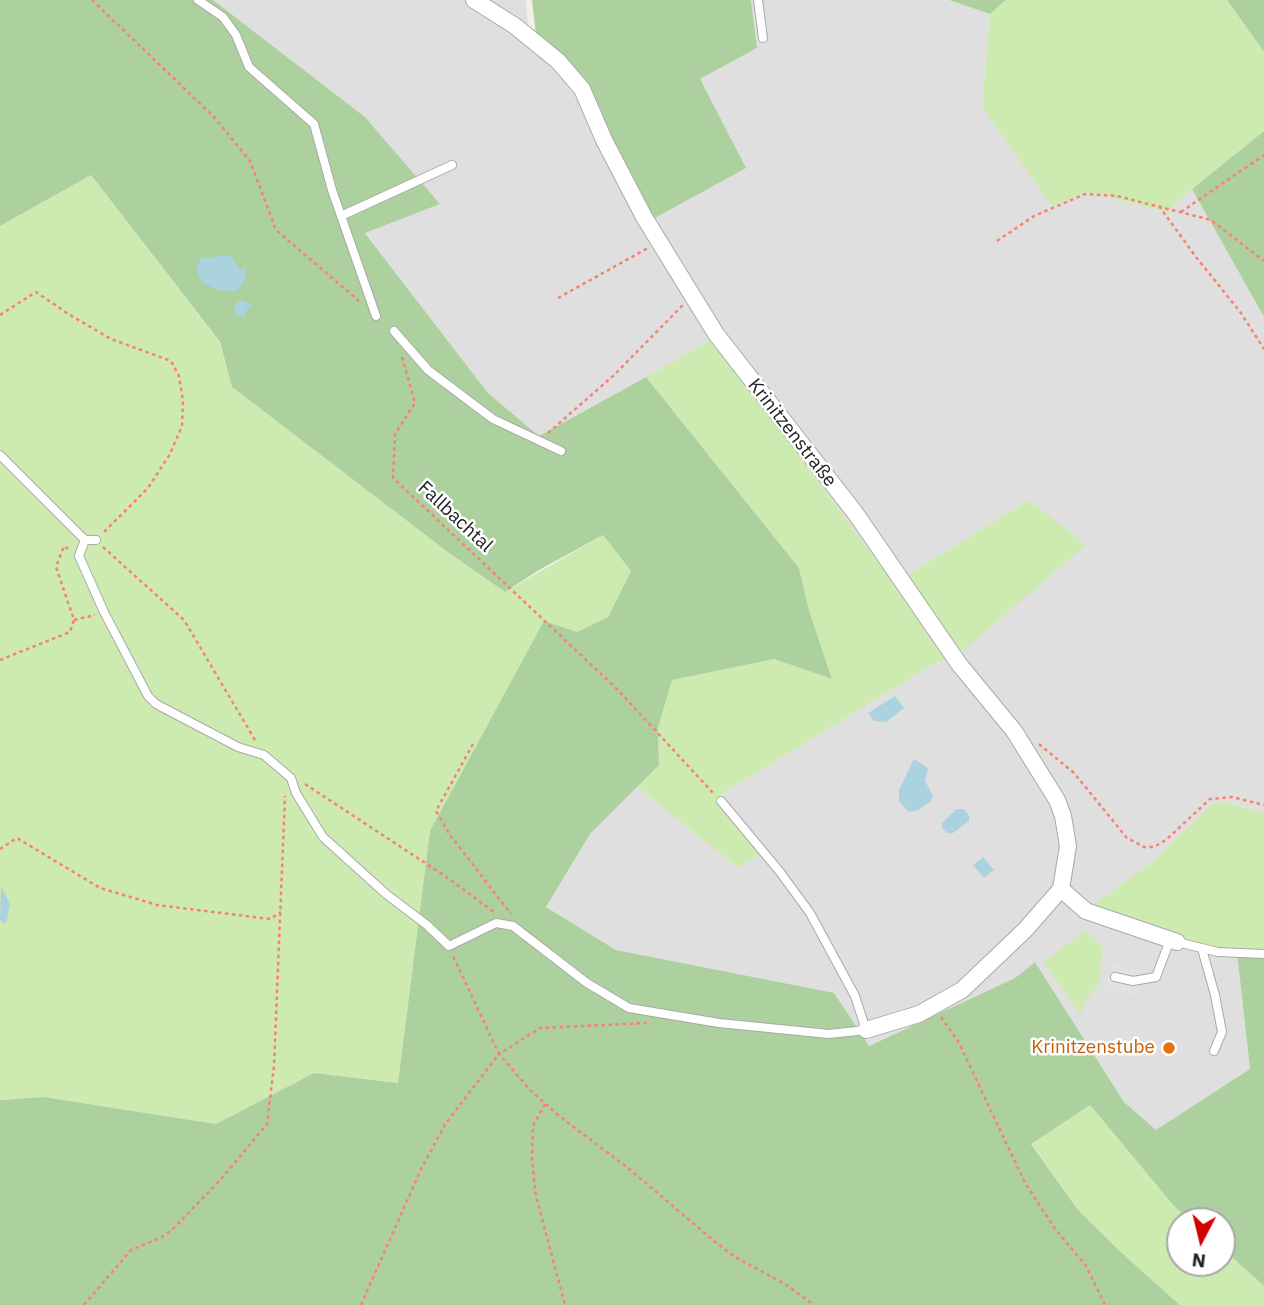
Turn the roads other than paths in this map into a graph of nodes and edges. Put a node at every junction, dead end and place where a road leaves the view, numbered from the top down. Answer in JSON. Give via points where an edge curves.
{"nodes":[{"id":1,"x":198,"y":0,"type":"edge"},
{"id":2,"x":474,"y":0,"type":"edge"},
{"id":3,"x":758,"y":0,"type":"edge"},
{"id":4,"x":763,"y":38,"type":"dead end"},
{"id":5,"x":452,"y":164,"type":"dead end"},
{"id":6,"x":341,"y":216,"type":"junction"},
{"id":7,"x":376,"y":316,"type":"road end"},
{"id":8,"x":394,"y":331,"type":"dead end"},
{"id":9,"x":561,"y":451,"type":"dead end"},
{"id":10,"x":0,"y":455,"type":"edge"},
{"id":11,"x":85,"y":540,"type":"junction"},
{"id":12,"x":96,"y":540,"type":"road end"},
{"id":13,"x":721,"y":801,"type":"road end"},
{"id":14,"x":1061,"y":889,"type":"junction"},
{"id":15,"x":1173,"y":941,"type":"junction"},
{"id":16,"x":1202,"y":949,"type":"junction"},
{"id":17,"x":1264,"y":954,"type":"edge"},
{"id":18,"x":1115,"y":977,"type":"dead end"},
{"id":19,"x":866,"y":1030,"type":"junction"},
{"id":20,"x":1214,"y":1051,"type":"dead end"}],
"edges":[{"from":1,"to":6,"type":"lane","via":[[223,17],[249,67],[314,124]]},
{"from":2,"to":14,"type":"street","name":"Krinitzenstraße","via":[[558,61],[582,89],[626,183],[716,334],[856,514],[959,664],[1013,731],[1063,816],[1068,846]]},
{"from":3,"to":4,"type":"lane"},
{"from":5,"to":6,"type":"lane"},
{"from":6,"to":7,"type":"lane"},
{"from":8,"to":9,"type":"lane","via":[[428,370],[493,419]]},
{"from":10,"to":11,"type":"lane"},
{"from":11,"to":12,"type":"lane"},
{"from":11,"to":19,"type":"lane","via":[[79,556],[148,696],[238,747],[264,755],[291,778],[323,837],[449,946],[496,923],[513,926],[587,983],[629,1007],[719,1023],[829,1034]]},
{"from":13,"to":19,"type":"lane","via":[[810,913],[855,996]]},
{"from":14,"to":15,"type":"street","via":[[1086,911]]},
{"from":14,"to":19,"type":"street","via":[[962,990],[919,1014]]},
{"from":15,"to":16,"type":"lane"},
{"from":15,"to":18,"type":"lane","via":[[1156,977],[1133,981]]},
{"from":16,"to":17,"type":"lane"},
{"from":16,"to":20,"type":"lane","via":[[1222,1032]]}]}
